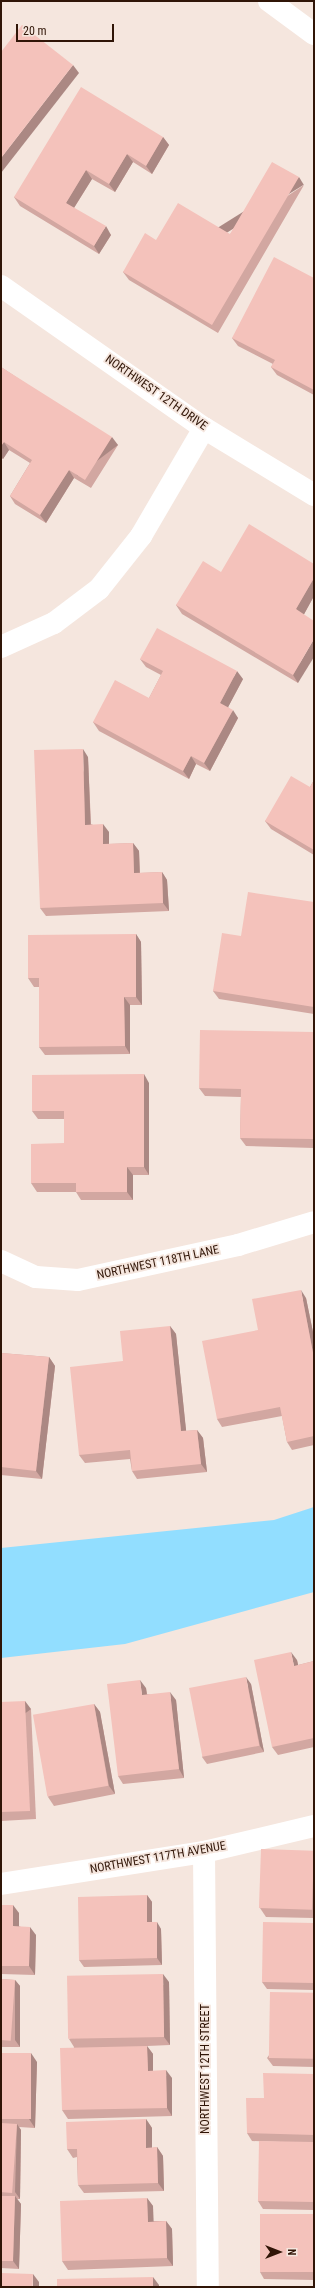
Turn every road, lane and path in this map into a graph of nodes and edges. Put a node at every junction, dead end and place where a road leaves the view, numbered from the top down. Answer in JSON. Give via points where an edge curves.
{"nodes":[{"id":1,"x":269,"y":1,"type":"edge"},
{"id":2,"x":314,"y":34,"type":"edge"},
{"id":3,"x":1,"y":286,"type":"edge"},
{"id":4,"x":204,"y":428,"type":"junction"},
{"id":5,"x":314,"y":495,"type":"edge"},
{"id":6,"x":1,"y":647,"type":"edge"},
{"id":7,"x":314,"y":1222,"type":"edge"},
{"id":8,"x":1,"y":1261,"type":"edge"},
{"id":9,"x":314,"y":1826,"type":"edge"},
{"id":10,"x":204,"y":1852,"type":"junction"},
{"id":11,"x":1,"y":1884,"type":"edge"},
{"id":12,"x":208,"y":2287,"type":"edge"}],
"edges":[{"from":1,"to":2,"type":"street"},
{"from":3,"to":4,"type":"street","name":"NORTHWEST 12TH DRIVE"},
{"from":4,"to":5,"type":"street","name":"NORTHWEST 12TH DRIVE"},
{"from":4,"to":6,"type":"street","via":[[141,536],[99,588],[54,623]]},
{"from":7,"to":8,"type":"street","name":"NORTHWEST 118TH LANE","via":[[238,1245],[78,1280],[36,1277]]},
{"from":9,"to":10,"type":"street","name":"NORTHWEST 117TH AVENUE"},
{"from":10,"to":11,"type":"street","name":"NORTHWEST 117TH AVENUE"},
{"from":10,"to":12,"type":"street","name":"NORTHWEST 12TH STREET"}]}
